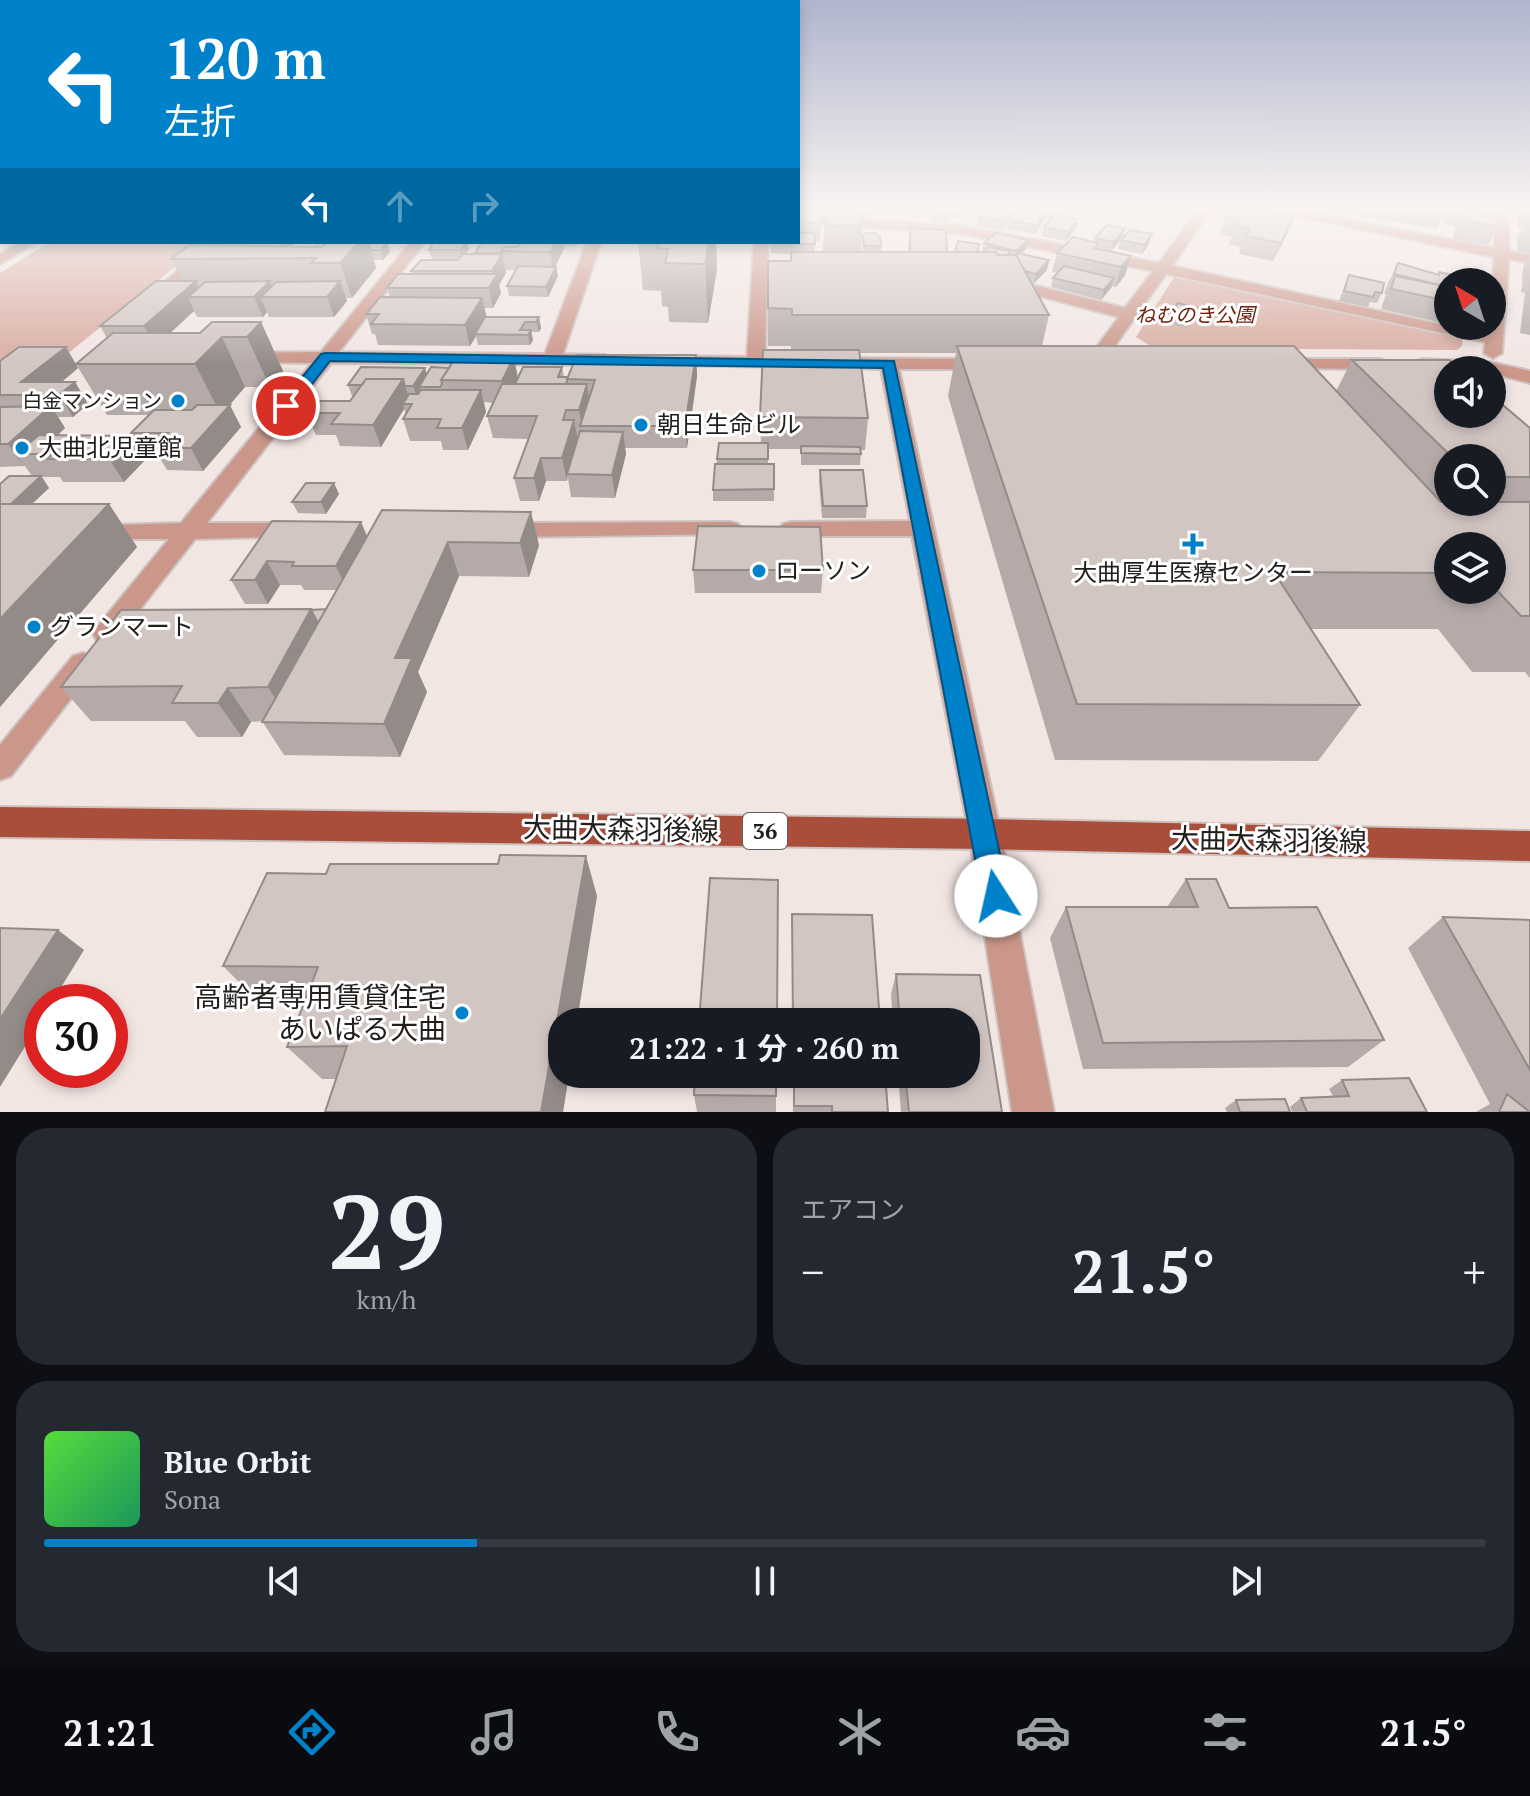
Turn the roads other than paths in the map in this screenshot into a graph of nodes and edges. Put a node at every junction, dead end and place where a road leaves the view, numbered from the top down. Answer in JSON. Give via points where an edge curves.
{"nodes":[{"id":1,"x":198,"y":262,"type":"edge"},
{"id":2,"x":402,"y":262,"type":"edge"},
{"id":3,"x":587,"y":262,"type":"edge"},
{"id":4,"x":760,"y":262,"type":"edge"},
{"id":5,"x":1128,"y":262,"type":"edge"},
{"id":6,"x":1165,"y":262,"type":"edge"},
{"id":7,"x":1160,"y":268,"type":"junction"},
{"id":8,"x":760,"y":279,"type":"junction"},
{"id":9,"x":816,"y":279,"type":"edge"},
{"id":10,"x":990,"y":281,"type":"edge"},
{"id":11,"x":141,"y":310,"type":"edge"},
{"id":12,"x":1128,"y":314,"type":"junction"},
{"id":13,"x":1434,"y":326,"type":"edge"},
{"id":14,"x":235,"y":357,"type":"edge"},
{"id":15,"x":326,"y":357,"type":"junction"},
{"id":16,"x":552,"y":360,"type":"junction"},
{"id":17,"x":756,"y":363,"type":"junction"},
{"id":18,"x":889,"y":364,"type":"junction"},
{"id":19,"x":999,"y":364,"type":"edge"},
{"id":20,"x":1093,"y":364,"type":"edge"},
{"id":21,"x":1251,"y":364,"type":"edge"},
{"id":22,"x":1434,"y":365,"type":"edge"},
{"id":23,"x":1506,"y":371,"type":"edge"},
{"id":24,"x":1530,"y":377,"type":"edge"},
{"id":25,"x":920,"y":528,"type":"junction"},
{"id":26,"x":474,"y":530,"type":"edge"},
{"id":27,"x":78,"y":531,"type":"edge"},
{"id":28,"x":187,"y":531,"type":"junction"},
{"id":29,"x":315,"y":531,"type":"edge"},
{"id":30,"x":0,"y":767,"type":"edge"},
{"id":31,"x":0,"y":822,"type":"edge"},
{"id":32,"x":985,"y":834,"type":"junction"},
{"id":33,"x":1530,"y":846,"type":"edge"},
{"id":34,"x":1033,"y":1112,"type":"edge"}],
"edges":[{"from":1,"to":11,"type":"street"},
{"from":2,"to":15,"type":"street"},
{"from":3,"to":16,"type":"street"},
{"from":4,"to":8,"type":"street"},
{"from":5,"to":7,"type":"street"},
{"from":6,"to":7,"type":"street"},
{"from":7,"to":12,"type":"street"},
{"from":7,"to":13,"type":"street"},
{"from":8,"to":9,"type":"street"},
{"from":8,"to":17,"type":"street"},
{"from":10,"to":12,"type":"street"},
{"from":12,"to":20,"type":"street"},
{"from":14,"to":15,"type":"street"},
{"from":15,"to":16,"type":"street"},
{"from":15,"to":28,"type":"street"},
{"from":16,"to":17,"type":"street"},
{"from":17,"to":18,"type":"street"},
{"from":18,"to":19,"type":"street"},
{"from":18,"to":25,"type":"street"},
{"from":21,"to":22,"type":"street"},
{"from":23,"to":24,"type":"street"},
{"from":25,"to":26,"type":"street"},
{"from":25,"to":32,"type":"street"},
{"from":27,"to":28,"type":"street"},
{"from":28,"to":29,"type":"street"},
{"from":28,"to":30,"type":"street"},
{"from":31,"to":32,"type":"main road","name":"大曲大森羽後線","number":"36"},
{"from":32,"to":33,"type":"main road","name":"大曲大森羽後線","number":"36"},
{"from":32,"to":34,"type":"street"}]}
